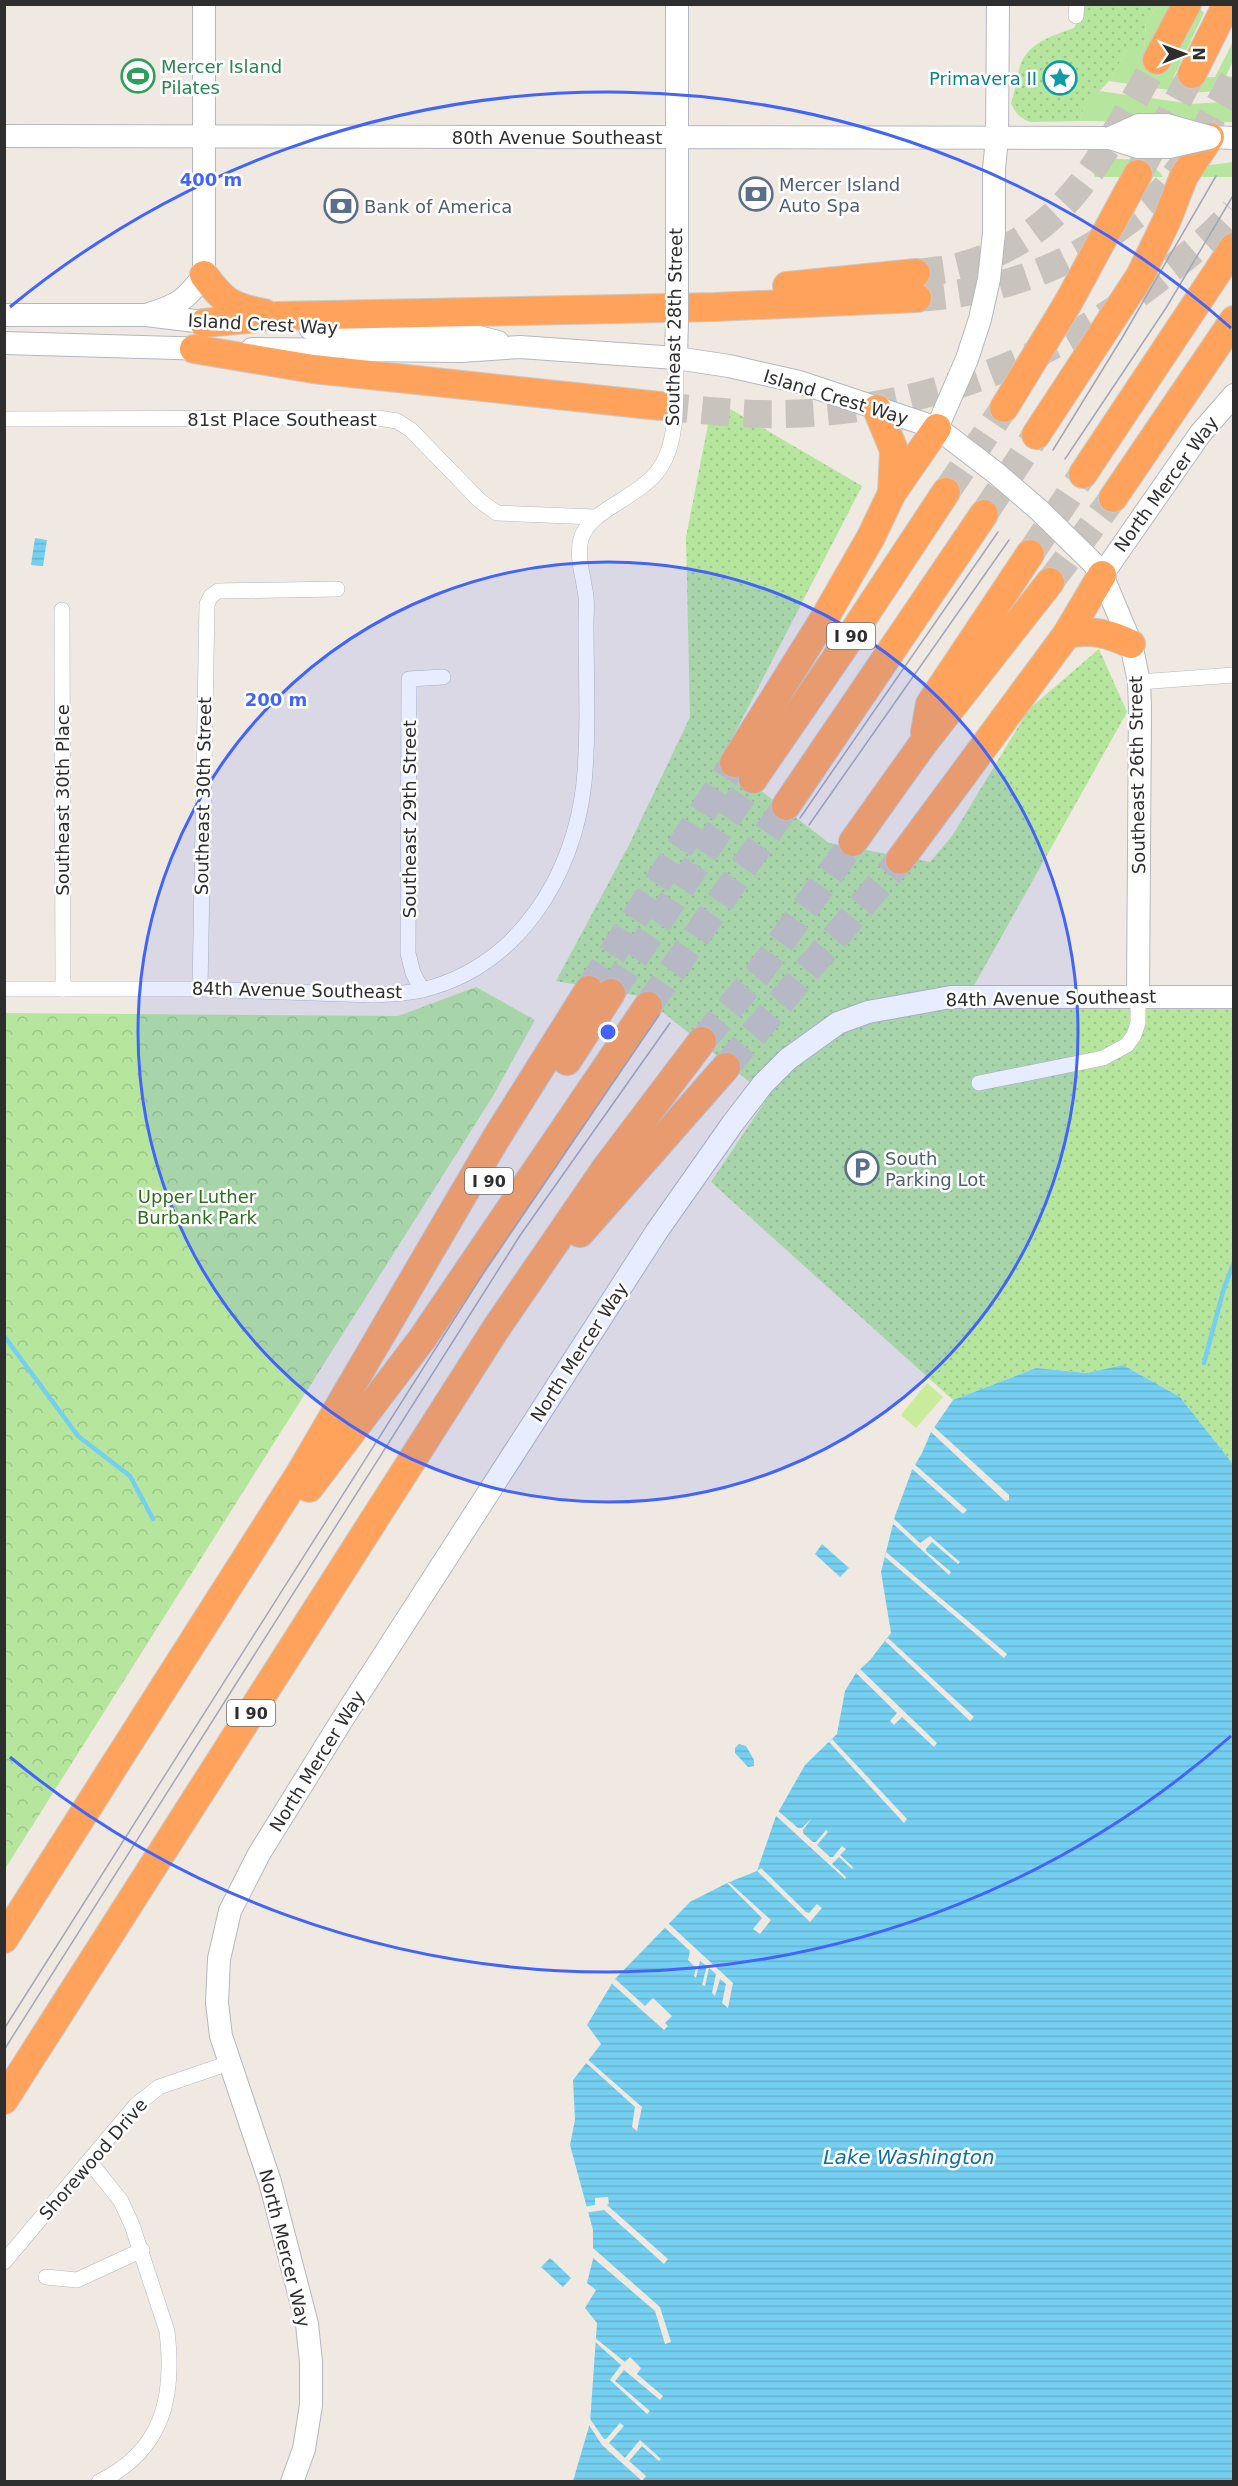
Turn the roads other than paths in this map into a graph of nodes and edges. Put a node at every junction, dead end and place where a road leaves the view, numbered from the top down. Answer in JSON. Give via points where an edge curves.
{"nodes":[{"id":1,"x":204,"y":4,"type":"edge"},
{"id":2,"x":677,"y":4,"type":"edge"},
{"id":3,"x":998,"y":4,"type":"edge"},
{"id":4,"x":1187,"y":4,"type":"edge"},
{"id":5,"x":1227,"y":4,"type":"edge"},
{"id":6,"x":1157,"y":60,"type":"tunnel mouth"},
{"id":7,"x":1192,"y":74,"type":"tunnel mouth"},
{"id":8,"x":4,"y":136,"type":"edge"},
{"id":9,"x":204,"y":136,"type":"junction"},
{"id":10,"x":677,"y":137,"type":"junction"},
{"id":11,"x":1222,"y":137,"type":"edge"},
{"id":12,"x":997,"y":138,"type":"junction"},
{"id":13,"x":1138,"y":174,"type":"tunnel mouth"},
{"id":14,"x":1233,"y":247,"type":"edge"},
{"id":15,"x":204,"y":274,"type":"junction"},
{"id":16,"x":917,"y":286,"type":"tunnel mouth"},
{"id":17,"x":4,"y":315,"type":"edge"},
{"id":18,"x":146,"y":315,"type":"junction"},
{"id":19,"x":278,"y":316,"type":"junction"},
{"id":20,"x":1233,"y":320,"type":"edge"},
{"id":21,"x":199,"y":336,"type":"junction"},
{"id":22,"x":4,"y":343,"type":"edge"},
{"id":23,"x":676,"y":358,"type":"junction"},
{"id":24,"x":1233,"y":395,"type":"edge"},
{"id":25,"x":660,"y":406,"type":"tunnel mouth"},
{"id":26,"x":1004,"y":408,"type":"tunnel mouth"},
{"id":27,"x":877,"y":409,"type":"junction"},
{"id":28,"x":4,"y":419,"type":"edge"},
{"id":29,"x":937,"y":428,"type":"junction"},
{"id":30,"x":1036,"y":435,"type":"tunnel mouth"},
{"id":31,"x":1083,"y":474,"type":"tunnel mouth"},
{"id":32,"x":946,"y":492,"type":"tunnel mouth"},
{"id":33,"x":892,"y":493,"type":"junction"},
{"id":34,"x":1113,"y":498,"type":"tunnel mouth"},
{"id":35,"x":984,"y":514,"type":"tunnel mouth"},
{"id":36,"x":594,"y":517,"type":"junction"},
{"id":37,"x":1030,"y":554,"type":"tunnel mouth"},
{"id":38,"x":1102,"y":575,"type":"junction"},
{"id":39,"x":1050,"y":582,"type":"tunnel mouth"},
{"id":40,"x":338,"y":589,"type":"dead end"},
{"id":41,"x":62,"y":610,"type":"dead end"},
{"id":42,"x":1067,"y":634,"type":"junction"},
{"id":43,"x":1131,"y":644,"type":"junction"},
{"id":44,"x":1233,"y":675,"type":"edge"},
{"id":45,"x":443,"y":677,"type":"dead end"},
{"id":46,"x":1139,"y":682,"type":"junction"},
{"id":47,"x":922,"y":745,"type":"junction"},
{"id":48,"x":786,"y":806,"type":"tunnel mouth"},
{"id":49,"x":853,"y":842,"type":"tunnel mouth"},
{"id":50,"x":900,"y":860,"type":"tunnel mouth"},
{"id":51,"x":4,"y":989,"type":"edge"},
{"id":52,"x":63,"y":989,"type":"junction"},
{"id":53,"x":200,"y":989,"type":"junction"},
{"id":54,"x":422,"y":990,"type":"junction"},
{"id":55,"x":600,"y":992,"type":"tunnel mouth"},
{"id":56,"x":1138,"y":996,"type":"junction"},
{"id":57,"x":1233,"y":997,"type":"edge"},
{"id":58,"x":648,"y":1006,"type":"tunnel mouth"},
{"id":59,"x":702,"y":1041,"type":"tunnel mouth"},
{"id":60,"x":726,"y":1067,"type":"tunnel mouth"},
{"id":61,"x":979,"y":1083,"type":"dead end"},
{"id":62,"x":733,"y":1123,"type":"joint"},
{"id":63,"x":497,"y":1327,"type":"junction"},
{"id":64,"x":211,"y":1616,"type":"junction"},
{"id":65,"x":4,"y":1939,"type":"edge"},
{"id":66,"x":229,"y":2063,"type":"junction"},
{"id":67,"x":4,"y":2100,"type":"edge"},
{"id":68,"x":89,"y":2161,"type":"junction"},
{"id":69,"x":142,"y":2250,"type":"junction"},
{"id":70,"x":4,"y":2262,"type":"edge"},
{"id":71,"x":46,"y":2277,"type":"dead end"},
{"id":72,"x":99,"y":2481,"type":"edge"},
{"id":73,"x":292,"y":2481,"type":"edge"}],
"edges":[{"from":1,"to":9,"type":"street"},
{"from":2,"to":10,"type":"street","name":"Southeast 28th Street"},
{"from":3,"to":12,"type":"street"},
{"from":4,"to":6,"type":"highway"},
{"from":5,"to":7,"type":"highway"},
{"from":8,"to":9,"type":"street","name":"80th Avenue Southeast"},
{"from":9,"to":10,"type":"street","name":"80th Avenue Southeast"},
{"from":9,"to":15,"type":"street"},
{"from":10,"to":12,"type":"street","name":"80th Avenue Southeast"},
{"from":10,"to":23,"type":"street","name":"Southeast 28th Street","bridge":true},
{"from":11,"to":12,"type":"street","name":"80th Avenue Southeast","bridge":true,"via":[[1167,125],[1139,125],[1100,138]]},
{"from":11,"to":30,"type":"highway","via":[[1184,176],[1140,276]]},
{"from":12,"to":29,"type":"street","via":[[989,279],[967,359]]},
{"from":13,"to":26,"type":"highway","via":[[1068,303]]},
{"from":14,"to":31,"type":"highway"},
{"from":15,"to":18,"type":"street","via":[[175,306]]},
{"from":15,"to":19,"type":"highway","via":[[225,299],[240,309]]},
{"from":16,"to":19,"type":"highway","via":[[499,310]]},
{"from":17,"to":18,"type":"street","name":"Island Crest Way"},
{"from":18,"to":21,"type":"street","name":"Island Crest Way"},
{"from":19,"to":21,"type":"highway"},
{"from":20,"to":34,"type":"highway"},
{"from":21,"to":22,"type":"street","name":"Island Crest Way"},
{"from":21,"to":23,"type":"street","name":"Island Crest Way","via":[[461,351],[520,347]]},
{"from":21,"to":25,"type":"highway","via":[[313,369]]},
{"from":23,"to":27,"type":"street","name":"Island Crest Way","via":[[799,382]]},
{"from":23,"to":36,"type":"street","name":"Southeast 28th Street","via":[[673,431],[660,468],[642,488]]},
{"from":24,"to":38,"type":"street","name":"North Mercer Way","via":[[1200,434]]},
{"from":27,"to":29,"type":"street","name":"Island Crest Way"},
{"from":27,"to":33,"type":"highway","via":[[894,450]]},
{"from":28,"to":36,"type":"street","name":"81st Place Southeast","via":[[397,421],[497,513]]},
{"from":29,"to":33,"type":"highway"},
{"from":29,"to":38,"type":"street","name":"Southeast 26th Street","via":[[1039,510]]},
{"from":32,"to":33,"type":"highway","number":"I 90","via":[[841,651],[743,771]]},
{"from":35,"to":48,"type":"highway"},
{"from":36,"to":54,"type":"street","name":"84th Avenue Southeast","via":[[584,530],[580,550],[586,598],[584,786],[563,865],[527,926],[506,947],[470,972]]},
{"from":37,"to":47,"type":"highway","via":[[930,704]]},
{"from":38,"to":42,"type":"highway"},
{"from":38,"to":43,"type":"street","name":"Southeast 26th Street"},
{"from":39,"to":47,"type":"highway"},
{"from":40,"to":53,"type":"street","name":"Southeast 30th Street","via":[[218,591],[207,604]]},
{"from":41,"to":52,"type":"street","name":"Southeast 30th Place"},
{"from":42,"to":43,"type":"highway","via":[[1091,630]]},
{"from":42,"to":50,"type":"highway"},
{"from":43,"to":46,"type":"street","name":"Southeast 26th Street"},
{"from":44,"to":46,"type":"street"},
{"from":45,"to":54,"type":"street","name":"Southeast 29th Street","via":[[409,679],[408,952]]},
{"from":46,"to":56,"type":"street","name":"Southeast 26th Street"},
{"from":47,"to":49,"type":"highway"},
{"from":51,"to":52,"type":"street","name":"84th Avenue Southeast"},
{"from":52,"to":53,"type":"street","name":"84th Avenue Southeast"},
{"from":53,"to":54,"type":"street","name":"84th Avenue Southeast","via":[[373,995]]},
{"from":55,"to":64,"type":"highway","via":[[495,1140],[364,1367]]},
{"from":56,"to":57,"type":"street","name":"84th Avenue Southeast"},
{"from":56,"to":61,"type":"street","name":"Southeast 26th Street","via":[[1138,1023],[1128,1045],[1103,1058]]},
{"from":56,"to":62,"type":"street","name":"84th Avenue Southeast","via":[[951,997],[868,1012],[838,1023],[788,1059]]},
{"from":58,"to":64,"type":"highway","via":[[422,1339]]},
{"from":59,"to":63,"type":"highway","number":"I 90","via":[[606,1168]]},
{"from":60,"to":63,"type":"highway"},
{"from":62,"to":66,"type":"street","name":"North Mercer Way","via":[[657,1231],[259,1854],[230,1911],[219,1959],[217,2003]]},
{"from":63,"to":67,"type":"highway","number":"I 90"},
{"from":64,"to":65,"type":"highway"},
{"from":66,"to":68,"type":"street","name":"Shorewood Drive","via":[[159,2087],[136,2105]]},
{"from":66,"to":73,"type":"street","name":"North Mercer Way","via":[[270,2181],[307,2324],[311,2405],[304,2449]]},
{"from":68,"to":69,"type":"street","via":[[121,2201]]},
{"from":68,"to":70,"type":"street","name":"Shorewood Drive"},
{"from":69,"to":71,"type":"street","via":[[77,2280]]},
{"from":69,"to":72,"type":"street","via":[[167,2331],[170,2366],[166,2395],[155,2434],[142,2451],[121,2471]]}]}
